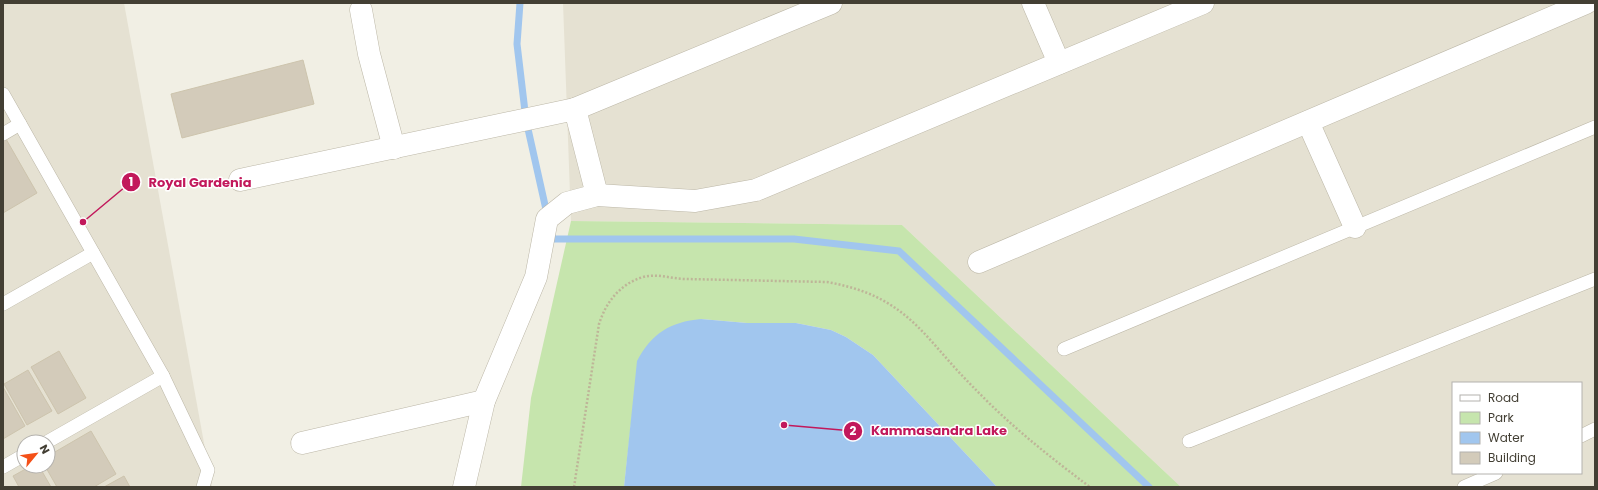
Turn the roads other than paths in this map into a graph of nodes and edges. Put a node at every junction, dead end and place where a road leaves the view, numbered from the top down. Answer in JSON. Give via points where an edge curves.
{"nodes":[{"id":1,"x":831,"y":3,"type":"edge"},
{"id":2,"x":1033,"y":3,"type":"edge"},
{"id":3,"x":1203,"y":3,"type":"edge"},
{"id":4,"x":1586,"y":3,"type":"edge"},
{"id":5,"x":361,"y":10,"type":"dead end"},
{"id":6,"x":1059,"y":64,"type":"junction"},
{"id":7,"x":3,"y":94,"type":"edge"},
{"id":8,"x":575,"y":110,"type":"junction"},
{"id":9,"x":1308,"y":122,"type":"junction"},
{"id":10,"x":20,"y":124,"type":"junction"},
{"id":11,"x":1595,"y":126,"type":"edge"},
{"id":12,"x":3,"y":134,"type":"edge"},
{"id":13,"x":394,"y":148,"type":"junction"},
{"id":14,"x":240,"y":180,"type":"dead end"},
{"id":15,"x":597,"y":195,"type":"junction"},
{"id":16,"x":1355,"y":227,"type":"junction"},
{"id":17,"x":93,"y":253,"type":"junction"},
{"id":18,"x":979,"y":262,"type":"dead end"},
{"id":19,"x":1595,"y":279,"type":"edge"},
{"id":20,"x":3,"y":304,"type":"edge"},
{"id":21,"x":1064,"y":349,"type":"dead end"},
{"id":22,"x":163,"y":376,"type":"junction"},
{"id":23,"x":484,"y":401,"type":"junction"},
{"id":24,"x":1595,"y":429,"type":"edge"},
{"id":25,"x":1582,"y":436,"type":"edge"},
{"id":26,"x":56,"y":437,"type":"edge"},
{"id":27,"x":1189,"y":441,"type":"dead end"},
{"id":28,"x":302,"y":443,"type":"dead end"},
{"id":29,"x":16,"y":460,"type":"edge"},
{"id":30,"x":3,"y":467,"type":"edge"},
{"id":31,"x":1494,"y":474,"type":"edge"},
{"id":32,"x":203,"y":487,"type":"edge"},
{"id":33,"x":464,"y":487,"type":"edge"},
{"id":34,"x":1464,"y":487,"type":"edge"}],
"edges":[{"from":1,"to":8,"type":"street"},
{"from":2,"to":6,"type":"street"},
{"from":3,"to":6,"type":"street"},
{"from":4,"to":9,"type":"street"},
{"from":5,"to":13,"type":"street","via":[[369,54]]},
{"from":6,"to":15,"type":"street","via":[[756,190],[695,200]]},
{"from":7,"to":10,"type":"lane"},
{"from":8,"to":13,"type":"street"},
{"from":8,"to":15,"type":"street"},
{"from":9,"to":16,"type":"street"},
{"from":9,"to":18,"type":"street"},
{"from":10,"to":12,"type":"lane"},
{"from":10,"to":17,"type":"lane"},
{"from":11,"to":16,"type":"lane"},
{"from":13,"to":14,"type":"street"},
{"from":15,"to":23,"type":"street","via":[[567,203],[547,219],[536,277]]},
{"from":16,"to":21,"type":"lane"},
{"from":17,"to":20,"type":"lane"},
{"from":17,"to":22,"type":"lane"},
{"from":19,"to":27,"type":"lane"},
{"from":22,"to":26,"type":"lane"},
{"from":22,"to":32,"type":"lane","via":[[208,470]]},
{"from":23,"to":28,"type":"street"},
{"from":23,"to":33,"type":"street"},
{"from":24,"to":25,"type":"lane"},
{"from":29,"to":30,"type":"lane"},
{"from":31,"to":34,"type":"lane"}]}
